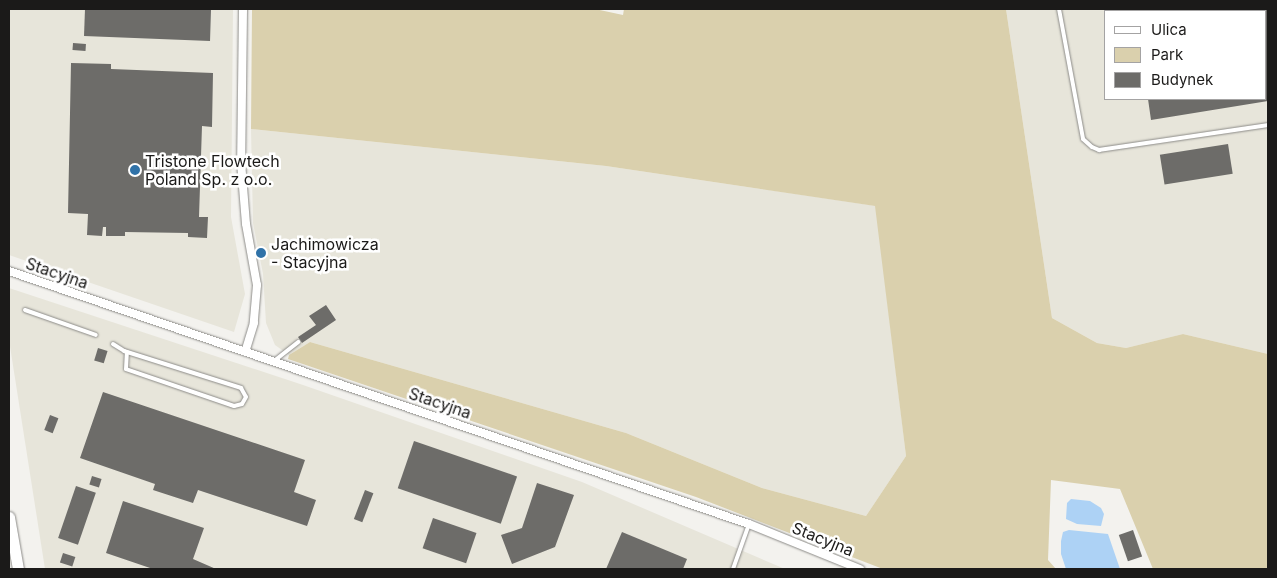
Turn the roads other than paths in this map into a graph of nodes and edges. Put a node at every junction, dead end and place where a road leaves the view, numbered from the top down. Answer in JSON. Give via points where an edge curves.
{"nodes":[{"id":1,"x":243,"y":9,"type":"edge"},
{"id":2,"x":1059,"y":9,"type":"edge"},
{"id":3,"x":1268,"y":125,"type":"edge"},
{"id":4,"x":9,"y":271,"type":"edge"},
{"id":5,"x":25,"y":310,"type":"dead end"},
{"id":6,"x":96,"y":335,"type":"dead end"},
{"id":7,"x":298,"y":342,"type":"dead end"},
{"id":8,"x":113,"y":344,"type":"dead end"},
{"id":9,"x":127,"y":352,"type":"junction"},
{"id":10,"x":245,"y":352,"type":"junction"},
{"id":11,"x":274,"y":361,"type":"junction"},
{"id":12,"x":9,"y":517,"type":"edge"},
{"id":13,"x":749,"y":524,"type":"junction"},
{"id":14,"x":18,"y":569,"type":"edge"},
{"id":15,"x":733,"y":569,"type":"edge"},
{"id":16,"x":860,"y":569,"type":"edge"}],
"edges":[{"from":1,"to":10,"type":"street","via":[[241,162],[246,224],[257,285],[254,323]]},
{"from":2,"to":3,"type":"lane","via":[[1083,139],[1092,147],[1099,150]]},
{"from":4,"to":10,"type":"street","name":"Stacyjna"},
{"from":5,"to":6,"type":"lane"},
{"from":7,"to":11,"type":"lane"},
{"from":8,"to":9,"type":"lane"},
{"from":9,"to":9,"type":"lane","via":[[241,388],[246,397],[242,404],[234,406],[126,369]]},
{"from":10,"to":11,"type":"street","name":"Stacyjna"},
{"from":11,"to":13,"type":"street","name":"Stacyjna"},
{"from":12,"to":14,"type":"main road"},
{"from":13,"to":15,"type":"lane"},
{"from":13,"to":16,"type":"street","name":"Stacyjna"}]}
